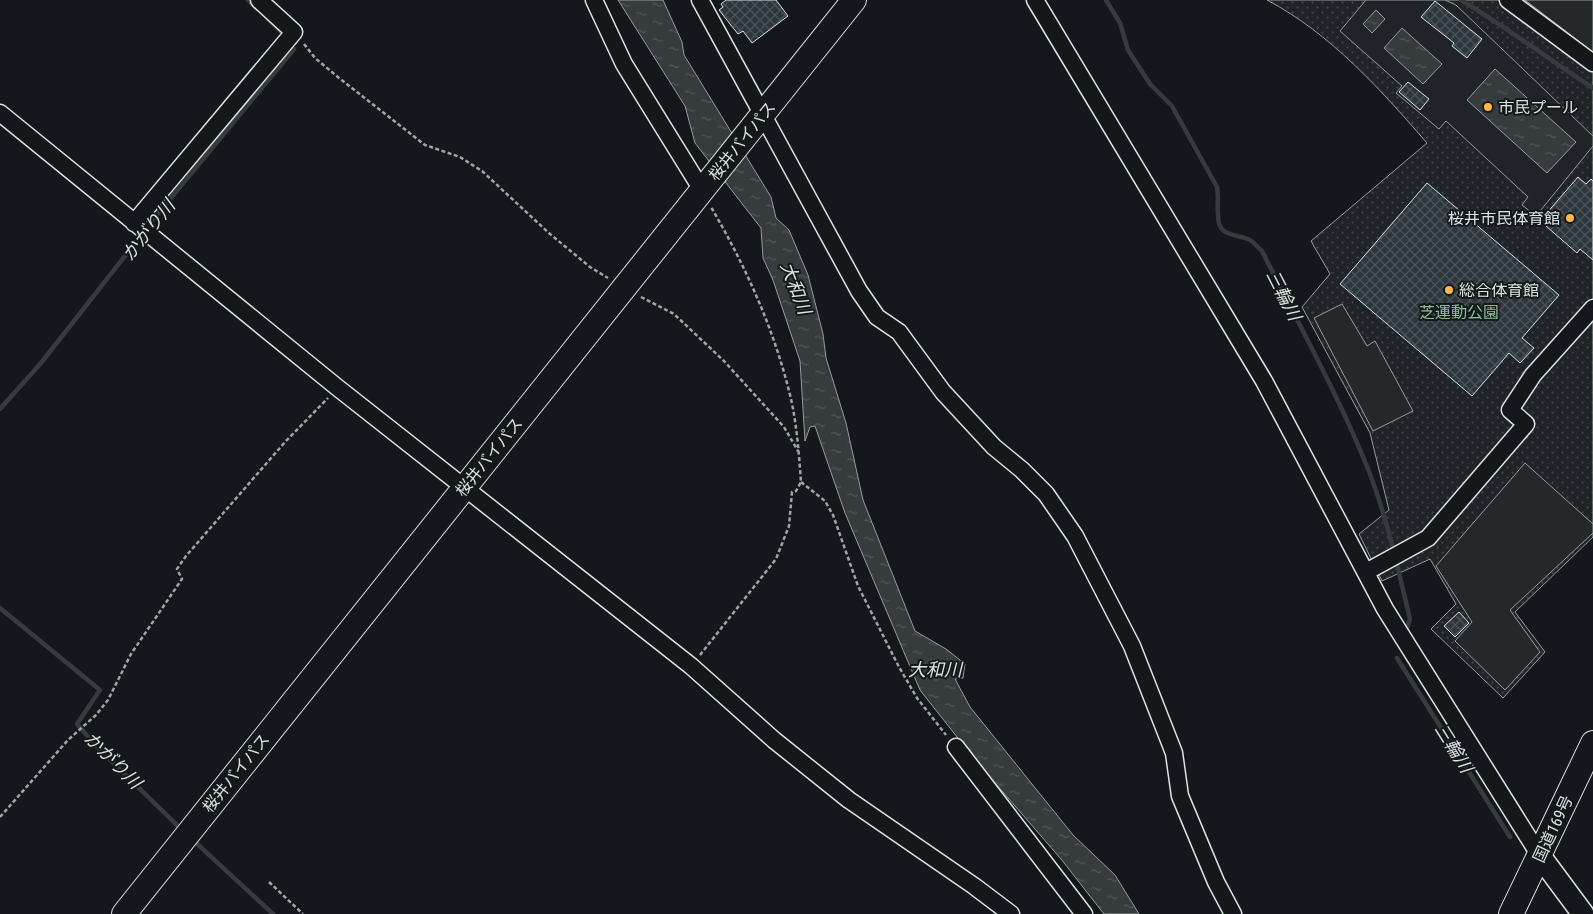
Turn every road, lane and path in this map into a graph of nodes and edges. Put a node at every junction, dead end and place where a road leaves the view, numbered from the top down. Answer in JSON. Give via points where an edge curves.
{"nodes":[{"id":1,"x":259,"y":0,"type":"edge"},
{"id":2,"x":594,"y":0,"type":"edge"},
{"id":3,"x":700,"y":0,"type":"edge"},
{"id":4,"x":854,"y":0,"type":"edge"},
{"id":5,"x":1035,"y":0,"type":"edge"},
{"id":6,"x":1508,"y":0,"type":"edge"},
{"id":7,"x":294,"y":32,"type":"junction"},
{"id":8,"x":1593,"y":63,"type":"edge"},
{"id":9,"x":0,"y":113,"type":"edge"},
{"id":10,"x":756,"y":122,"type":"junction"},
{"id":11,"x":708,"y":183,"type":"junction"},
{"id":12,"x":134,"y":223,"type":"junction"},
{"id":13,"x":625,"y":288,"type":"junction"},
{"id":14,"x":1593,"y":308,"type":"edge"},
{"id":15,"x":338,"y":388,"type":"junction"},
{"id":16,"x":798,"y":452,"type":"junction"},
{"id":17,"x":801,"y":482,"type":"junction"},
{"id":18,"x":466,"y":487,"type":"junction"},
{"id":19,"x":1372,"y":568,"type":"junction"},
{"id":20,"x":691,"y":666,"type":"junction"},
{"id":21,"x":1593,"y":743,"type":"edge"},
{"id":22,"x":956,"y":747,"type":"joint"},
{"id":23,"x":0,"y":817,"type":"edge"},
{"id":24,"x":1540,"y":856,"type":"junction"},
{"id":25,"x":269,"y":882,"type":"dead end"},
{"id":26,"x":124,"y":914,"type":"edge"},
{"id":27,"x":303,"y":914,"type":"edge"},
{"id":28,"x":1011,"y":914,"type":"edge"},
{"id":29,"x":1084,"y":914,"type":"edge"},
{"id":30,"x":1232,"y":914,"type":"edge"},
{"id":31,"x":1511,"y":914,"type":"edge"},
{"id":32,"x":1583,"y":914,"type":"edge"}],
"edges":[{"from":1,"to":7,"type":"street"},
{"from":2,"to":11,"type":"street","via":[[624,64]]},
{"from":3,"to":10,"type":"street"},
{"from":4,"to":10,"type":"highway","name":"桜井バイパス"},
{"from":5,"to":19,"type":"street","via":[[1264,381]]},
{"from":6,"to":8,"type":"street"},
{"from":7,"to":12,"type":"street"},
{"from":7,"to":13,"type":"path","via":[[315,58],[396,124],[425,145],[460,157],[482,171],[590,267]]},
{"from":9,"to":12,"type":"street"},
{"from":10,"to":11,"type":"highway","name":"桜井バイパス"},
{"from":10,"to":30,"type":"street","via":[[876,317],[898,332],[943,392],[994,447],[1046,494],[1075,536],[1132,646],[1174,753],[1180,796]]},
{"from":11,"to":13,"type":"highway","name":"桜井バイパス"},
{"from":11,"to":16,"type":"path","via":[[762,305],[780,357],[792,401]]},
{"from":12,"to":15,"type":"street"},
{"from":13,"to":16,"type":"path","via":[[674,314],[700,337],[784,427]]},
{"from":13,"to":18,"type":"highway","name":"桜井バイパス"},
{"from":14,"to":19,"type":"street","via":[[1532,375],[1510,410],[1526,424],[1428,538]]},
{"from":15,"to":18,"type":"street"},
{"from":15,"to":23,"type":"path","via":[[285,442],[186,556],[178,569],[182,579],[130,654],[108,700]]},
{"from":16,"to":17,"type":"path"},
{"from":17,"to":20,"type":"path","via":[[792,492],[789,526],[776,559]]},
{"from":17,"to":22,"type":"path","via":[[825,501],[858,586],[899,667],[917,698]]},
{"from":18,"to":20,"type":"street"},
{"from":18,"to":26,"type":"highway","name":"桜井バイパス"},
{"from":19,"to":24,"type":"street","via":[[1385,609]]},
{"from":20,"to":28,"type":"street","via":[[774,740],[849,800]]},
{"from":21,"to":24,"type":"highway","name":"国道169号"},
{"from":22,"to":29,"type":"street"},
{"from":24,"to":31,"type":"highway","name":"国道169号"},
{"from":24,"to":32,"type":"main road"},
{"from":25,"to":27,"type":"path"}]}
